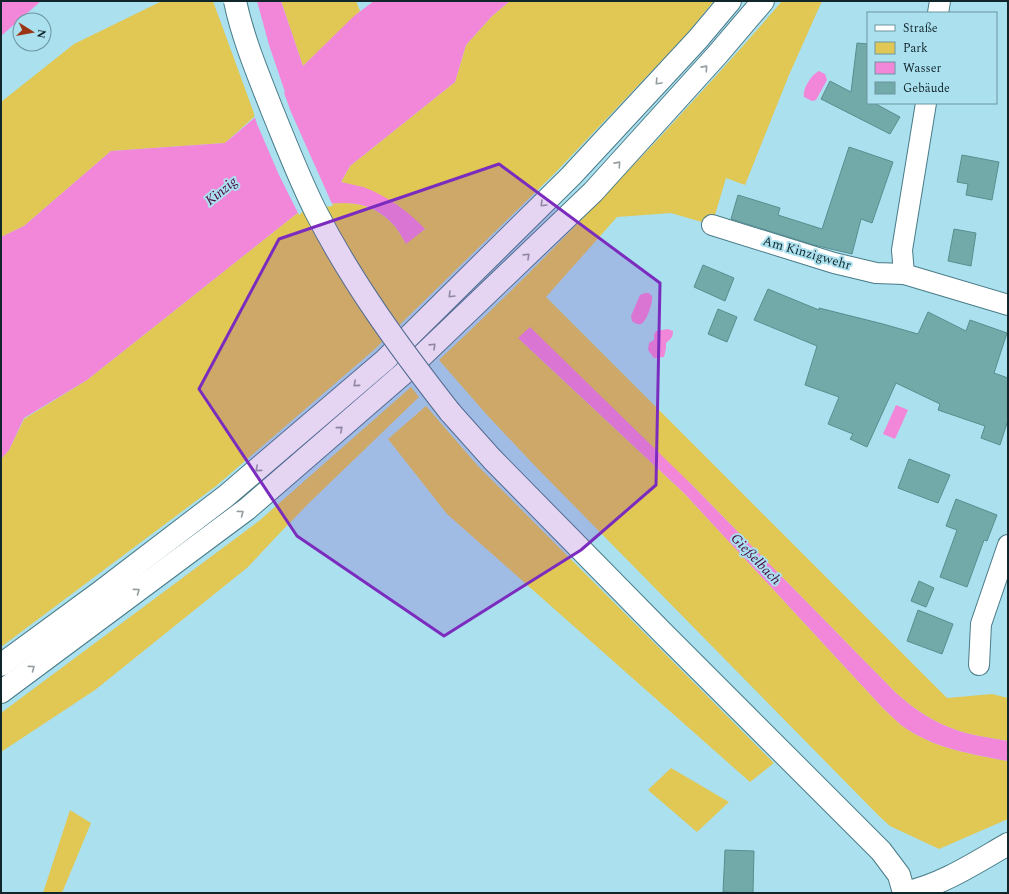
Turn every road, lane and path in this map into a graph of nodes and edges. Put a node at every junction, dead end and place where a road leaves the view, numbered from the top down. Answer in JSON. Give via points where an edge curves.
{"nodes":[{"id":1,"x":235,"y":1,"type":"edge"},
{"id":2,"x":730,"y":1,"type":"edge"},
{"id":3,"x":763,"y":1,"type":"edge"},
{"id":4,"x":940,"y":1,"type":"edge"},
{"id":5,"x":938,"y":12,"type":"edge"},
{"id":6,"x":926,"y":104,"type":"edge"},
{"id":7,"x":712,"y":225,"type":"dead end"},
{"id":8,"x":904,"y":274,"type":"junction"},
{"id":9,"x":1008,"y":305,"type":"edge"},
{"id":10,"x":1008,"y":545,"type":"edge"},
{"id":11,"x":1,"y":665,"type":"edge"},
{"id":12,"x":979,"y":665,"type":"dead end"},
{"id":13,"x":1,"y":692,"type":"edge"},
{"id":14,"x":1008,"y":844,"type":"edge"},
{"id":15,"x":904,"y":893,"type":"edge"}],
"edges":[{"from":1,"to":15,"type":"main road","bridge":true,"via":[[249,53],[290,156],[315,210],[363,294],[397,342],[450,412],[492,459],[881,851],[899,875]]},
{"from":2,"to":11,"type":"main road","one_way":true,"via":[[571,176],[385,360],[226,496]]},
{"from":13,"to":3,"type":"main road","one_way":true,"via":[[247,509],[404,373],[594,192]]},
{"from":4,"to":5,"type":"street"},
{"from":6,"to":8,"type":"street","via":[[902,250]]},
{"from":7,"to":8,"type":"street","name":"Am Kinzigwehr","via":[[834,263],[876,273]]},
{"from":8,"to":9,"type":"street","name":"Am Kinzigwehr"},
{"from":10,"to":12,"type":"street","via":[[981,624]]},
{"from":14,"to":15,"type":"main road","via":[[954,875],[921,890]]}]}
